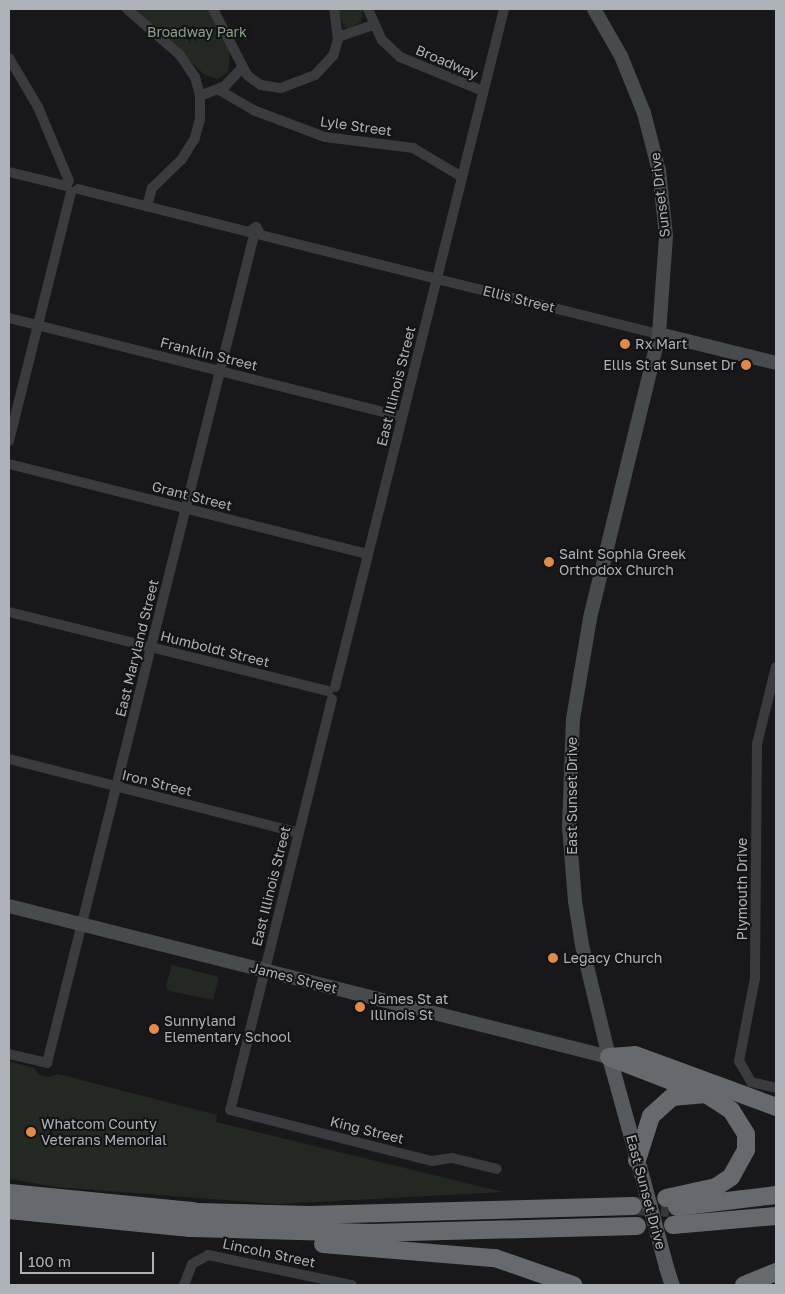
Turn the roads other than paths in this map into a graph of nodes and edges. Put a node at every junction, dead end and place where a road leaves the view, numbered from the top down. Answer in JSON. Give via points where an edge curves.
{"nodes":[{"id":1,"x":127,"y":9,"type":"edge"},
{"id":2,"x":213,"y":9,"type":"edge"},
{"id":3,"x":334,"y":9,"type":"edge"},
{"id":4,"x":368,"y":9,"type":"edge"},
{"id":5,"x":504,"y":9,"type":"edge"},
{"id":6,"x":594,"y":9,"type":"edge"},
{"id":7,"x":374,"y":25,"type":"junction"},
{"id":8,"x":338,"y":37,"type":"junction"},
{"id":9,"x":9,"y":58,"type":"edge"},
{"id":10,"x":242,"y":68,"type":"junction"},
{"id":11,"x":219,"y":90,"type":"junction"},
{"id":12,"x":483,"y":92,"type":"junction"},
{"id":13,"x":200,"y":96,"type":"junction"},
{"id":14,"x":9,"y":172,"type":"edge"},
{"id":15,"x":462,"y":177,"type":"junction"},
{"id":16,"x":71,"y":187,"type":"junction"},
{"id":17,"x":147,"y":206,"type":"junction"},
{"id":18,"x":255,"y":235,"type":"junction"},
{"id":19,"x":437,"y":279,"type":"junction"},
{"id":20,"x":9,"y":318,"type":"edge"},
{"id":21,"x":38,"y":326,"type":"junction"},
{"id":22,"x":659,"y":334,"type":"junction"},
{"id":23,"x":776,"y":363,"type":"edge"},
{"id":24,"x":220,"y":371,"type":"junction"},
{"id":25,"x":402,"y":417,"type":"junction"},
{"id":26,"x":9,"y":441,"type":"edge"},
{"id":27,"x":9,"y":464,"type":"edge"},
{"id":28,"x":186,"y":509,"type":"junction"},
{"id":29,"x":368,"y":554,"type":"junction"},
{"id":30,"x":9,"y":612,"type":"edge"},
{"id":31,"x":151,"y":647,"type":"junction"},
{"id":32,"x":776,"y":667,"type":"edge"},
{"id":33,"x":332,"y":692,"type":"junction"},
{"id":34,"x":9,"y":759,"type":"edge"},
{"id":35,"x":116,"y":787,"type":"junction"},
{"id":36,"x":299,"y":833,"type":"junction"},
{"id":37,"x":9,"y":906,"type":"edge"},
{"id":38,"x":82,"y":925,"type":"junction"},
{"id":39,"x":265,"y":970,"type":"junction"},
{"id":40,"x":9,"y":1054,"type":"edge"},
{"id":41,"x":609,"y":1057,"type":"junction"},
{"id":42,"x":776,"y":1088,"type":"edge"},
{"id":43,"x":706,"y":1094,"type":"junction"},
{"id":44,"x":776,"y":1107,"type":"edge"},
{"id":45,"x":230,"y":1110,"type":"joint"},
{"id":46,"x":638,"y":1163,"type":"junction"},
{"id":47,"x":497,"y":1169,"type":"dead end"},
{"id":48,"x":9,"y":1193,"type":"edge"},
{"id":49,"x":776,"y":1195,"type":"edge"},
{"id":50,"x":633,"y":1206,"type":"tunnel mouth"},
{"id":51,"x":9,"y":1210,"type":"edge"},
{"id":52,"x":776,"y":1216,"type":"edge"},
{"id":53,"x":193,"y":1220,"type":"junction"},
{"id":54,"x":673,"y":1225,"type":"tunnel mouth"},
{"id":55,"x":637,"y":1226,"type":"tunnel mouth"},
{"id":56,"x":272,"y":1233,"type":"junction"},
{"id":57,"x":776,"y":1272,"type":"edge"},
{"id":58,"x":184,"y":1285,"type":"edge"},
{"id":59,"x":352,"y":1285,"type":"edge"},
{"id":60,"x":573,"y":1285,"type":"edge"},
{"id":61,"x":672,"y":1285,"type":"edge"},
{"id":62,"x":744,"y":1285,"type":"edge"}],
"edges":[{"from":1,"to":13,"type":"street","via":[[180,55],[195,77]]},
{"from":2,"to":10,"type":"street"},
{"from":3,"to":8,"type":"street"},
{"from":4,"to":7,"type":"street","name":"Broadway"},
{"from":5,"to":12,"type":"street","name":"East Illinois Street"},
{"from":6,"to":22,"type":"street","name":"Sunset Drive","via":[[633,86],[659,171],[666,236]]},
{"from":7,"to":8,"type":"street"},
{"from":7,"to":12,"type":"street","name":"Broadway","via":[[382,40],[400,57]]},
{"from":8,"to":10,"type":"street","via":[[333,56],[320,71],[289,87],[262,85]]},
{"from":9,"to":16,"type":"street","via":[[38,107]]},
{"from":10,"to":11,"type":"street"},
{"from":11,"to":13,"type":"street"},
{"from":11,"to":15,"type":"street","name":"Lyle Street","via":[[253,110],[325,137],[413,148]]},
{"from":12,"to":15,"type":"street","name":"East Illinois Street"},
{"from":13,"to":17,"type":"street","via":[[200,119],[195,138],[181,160],[152,188]]},
{"from":14,"to":16,"type":"street","name":"Ellis Street"},
{"from":15,"to":19,"type":"street","name":"East Illinois Street"},
{"from":16,"to":17,"type":"street","name":"Ellis Street"},
{"from":16,"to":21,"type":"street"},
{"from":17,"to":18,"type":"street","name":"Ellis Street"},
{"from":18,"to":19,"type":"street","name":"Ellis Street"},
{"from":18,"to":24,"type":"street","name":"East Maryland Street"},
{"from":19,"to":22,"type":"street","name":"Ellis Street"},
{"from":19,"to":25,"type":"street","name":"East Illinois Street"},
{"from":20,"to":21,"type":"street","name":"Franklin Street"},
{"from":21,"to":24,"type":"street","name":"Franklin Street"},
{"from":21,"to":26,"type":"street"},
{"from":22,"to":23,"type":"street","name":"Ellis Street"},
{"from":22,"to":41,"type":"street","name":"East Sunset Drive","via":[[590,618],[572,745],[569,827],[575,901],[582,945]]},
{"from":24,"to":25,"type":"street","name":"Franklin Street"},
{"from":24,"to":28,"type":"street","name":"East Maryland Street"},
{"from":25,"to":29,"type":"street","name":"East Illinois Street"},
{"from":27,"to":28,"type":"street","name":"Grant Street"},
{"from":28,"to":29,"type":"street","name":"Grant Street"},
{"from":28,"to":31,"type":"street","name":"East Maryland Street"},
{"from":29,"to":33,"type":"street","name":"East Illinois Street"},
{"from":30,"to":31,"type":"street","name":"Humboldt Street"},
{"from":31,"to":33,"type":"street","name":"Humboldt Street"},
{"from":31,"to":35,"type":"street","name":"East Maryland Street"},
{"from":32,"to":42,"type":"street","name":"Plymouth Drive","via":[[757,744],[755,978],[739,1061],[751,1082]]},
{"from":33,"to":36,"type":"street","name":"East Illinois Street"},
{"from":34,"to":35,"type":"street","name":"Iron Street"},
{"from":35,"to":36,"type":"street","name":"Iron Street"},
{"from":35,"to":38,"type":"street","name":"East Maryland Street"},
{"from":36,"to":39,"type":"street","name":"East Illinois Street"},
{"from":37,"to":38,"type":"street","name":"James Street"},
{"from":38,"to":39,"type":"street","name":"James Street"},
{"from":38,"to":40,"type":"street","name":"East Maryland Street","via":[[47,1064]]},
{"from":39,"to":41,"type":"street","name":"James Street"},
{"from":39,"to":45,"type":"street","name":"East Illinois Street"},
{"from":41,"to":43,"type":"highway"},
{"from":41,"to":44,"type":"highway","via":[[635,1055]]},
{"from":41,"to":46,"type":"main road","name":"East Sunset Drive"},
{"from":43,"to":46,"type":"highway","via":[[680,1094],[656,1108],[647,1126]]},
{"from":43,"to":49,"type":"highway","via":[[731,1110],[740,1122],[746,1134],[746,1150],[731,1177],[716,1187],[667,1203]]},
{"from":45,"to":47,"type":"street","name":"King Street","via":[[432,1161],[452,1158]]},
{"from":46,"to":61,"type":"main road","name":"East Sunset Drive","bridge":true},
{"from":48,"to":53,"type":"highway"},
{"from":50,"to":53,"type":"highway"},
{"from":51,"to":53,"type":"highway"},
{"from":52,"to":54,"type":"highway"},
{"from":53,"to":56,"type":"highway"},
{"from":55,"to":56,"type":"highway"},
{"from":56,"to":60,"type":"highway","via":[[294,1242],[495,1258]]},
{"from":57,"to":62,"type":"highway"},
{"from":58,"to":59,"type":"street","name":"Lincoln Street","via":[[188,1271],[199,1257],[208,1255]]}]}
